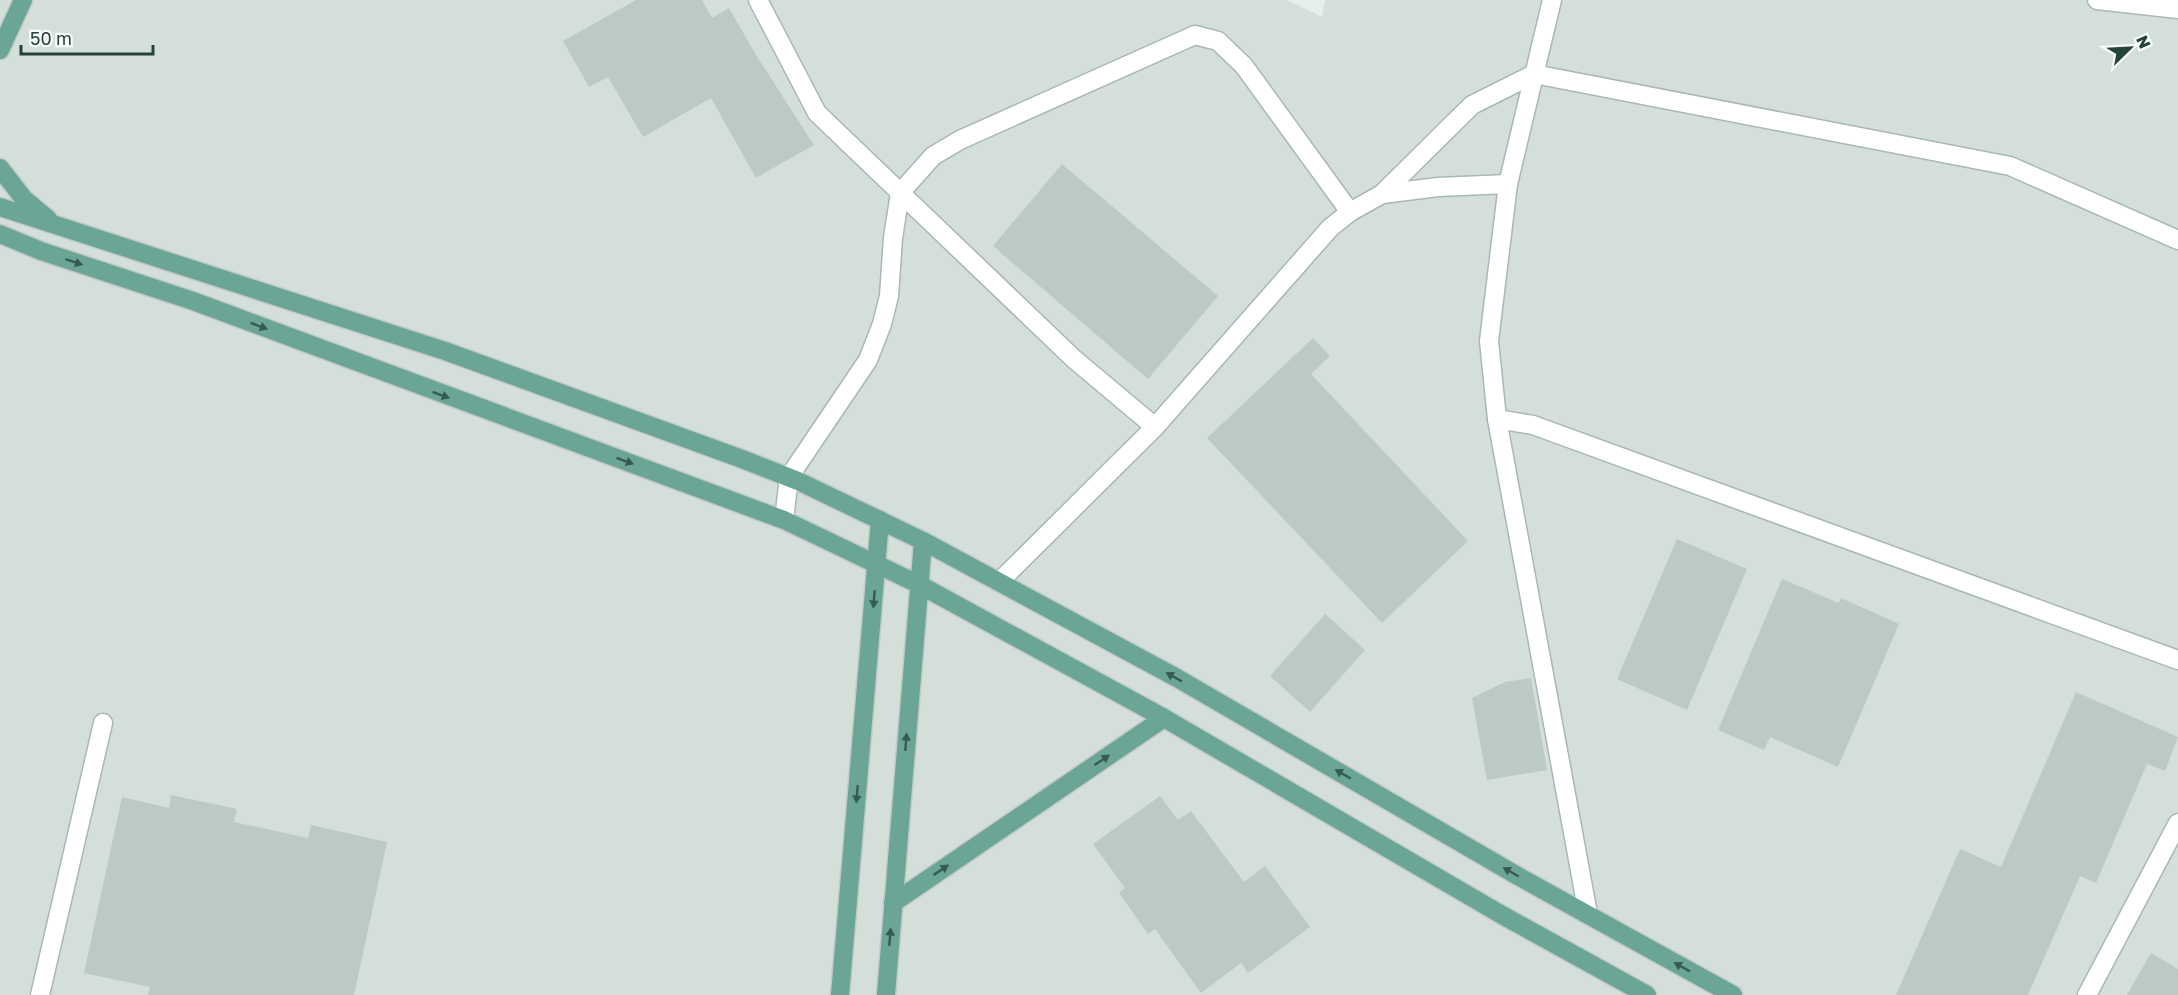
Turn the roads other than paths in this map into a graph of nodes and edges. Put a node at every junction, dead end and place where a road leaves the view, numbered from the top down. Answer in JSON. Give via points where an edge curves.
{"nodes":[{"id":1,"x":23,"y":0,"type":"edge"},
{"id":2,"x":758,"y":0,"type":"edge"},
{"id":3,"x":1552,"y":0,"type":"edge"},
{"id":4,"x":2097,"y":0,"type":"edge"},
{"id":5,"x":2178,"y":9,"type":"edge"},
{"id":6,"x":1,"y":53,"type":"edge"},
{"id":7,"x":1534,"y":74,"type":"junction"},
{"id":8,"x":0,"y":168,"type":"edge"},
{"id":9,"x":1508,"y":184,"type":"junction"},
{"id":10,"x":900,"y":193,"type":"junction"},
{"id":11,"x":1382,"y":194,"type":"junction"},
{"id":12,"x":0,"y":207,"type":"edge"},
{"id":13,"x":1350,"y":212,"type":"junction"},
{"id":14,"x":56,"y":225,"type":"junction"},
{"id":15,"x":0,"y":234,"type":"edge"},
{"id":16,"x":2178,"y":240,"type":"edge"},
{"id":17,"x":0,"y":250,"type":"edge"},
{"id":18,"x":41,"y":251,"type":"junction"},
{"id":19,"x":1497,"y":419,"type":"junction"},
{"id":20,"x":1155,"y":427,"type":"junction"},
{"id":21,"x":789,"y":477,"type":"junction"},
{"id":22,"x":784,"y":520,"type":"junction"},
{"id":23,"x":880,"y":520,"type":"junction"},
{"id":24,"x":923,"y":541,"type":"junction"},
{"id":25,"x":876,"y":565,"type":"junction"},
{"id":26,"x":999,"y":582,"type":"junction"},
{"id":27,"x":920,"y":585,"type":"junction"},
{"id":28,"x":2178,"y":660,"type":"edge"},
{"id":29,"x":1164,"y":718,"type":"junction"},
{"id":30,"x":103,"y":723,"type":"dead end"},
{"id":31,"x":2178,"y":823,"type":"edge"},
{"id":32,"x":893,"y":903,"type":"junction"},
{"id":33,"x":1588,"y":914,"type":"junction"},
{"id":34,"x":40,"y":995,"type":"edge"},
{"id":35,"x":840,"y":995,"type":"edge"},
{"id":36,"x":885,"y":995,"type":"edge"},
{"id":37,"x":1647,"y":995,"type":"edge"},
{"id":38,"x":1733,"y":995,"type":"edge"},
{"id":39,"x":2087,"y":995,"type":"edge"}],
"edges":[{"from":1,"to":6,"type":"main road"},
{"from":2,"to":10,"type":"street","via":[[817,113]]},
{"from":3,"to":7,"type":"street"},
{"from":4,"to":5,"type":"street"},
{"from":7,"to":9,"type":"street"},
{"from":7,"to":11,"type":"street","via":[[1472,105]]},
{"from":7,"to":16,"type":"street","via":[[2010,166]]},
{"from":8,"to":14,"type":"main road","via":[[24,199]]},
{"from":9,"to":11,"type":"street"},
{"from":9,"to":19,"type":"street","via":[[1489,341]]},
{"from":10,"to":13,"type":"street","via":[[933,156],[960,140],[1195,35],[1218,41],[1244,66]]},
{"from":10,"to":20,"type":"street","via":[[1074,359]]},
{"from":10,"to":21,"type":"street","via":[[889,296],[868,360]]},
{"from":11,"to":13,"type":"street"},
{"from":12,"to":14,"type":"main road"},
{"from":13,"to":20,"type":"street","via":[[1330,228]]},
{"from":14,"to":21,"type":"main road","via":[[445,351]]},
{"from":15,"to":18,"type":"main road"},
{"from":17,"to":18,"type":"main road"},
{"from":18,"to":22,"type":"main road","one_way":true,"via":[[193,301]]},
{"from":19,"to":28,"type":"street","via":[[1533,425]]},
{"from":19,"to":33,"type":"street"},
{"from":20,"to":26,"type":"street"},
{"from":21,"to":22,"type":"street"},
{"from":21,"to":23,"type":"main road"},
{"from":22,"to":25,"type":"main road"},
{"from":23,"to":24,"type":"main road"},
{"from":23,"to":25,"type":"main road"},
{"from":24,"to":26,"type":"main road"},
{"from":24,"to":27,"type":"main road"},
{"from":25,"to":27,"type":"main road"},
{"from":25,"to":35,"type":"main road","one_way":true},
{"from":33,"to":26,"type":"main road","one_way":true,"via":[[1178,678]]},
{"from":27,"to":29,"type":"main road"},
{"from":32,"to":27,"type":"main road","one_way":true},
{"from":32,"to":29,"type":"main road","one_way":true},
{"from":29,"to":37,"type":"main road"},
{"from":30,"to":34,"type":"street"},
{"from":31,"to":39,"type":"street"},
{"from":36,"to":32,"type":"main road","one_way":true},
{"from":38,"to":33,"type":"main road","one_way":true}]}
